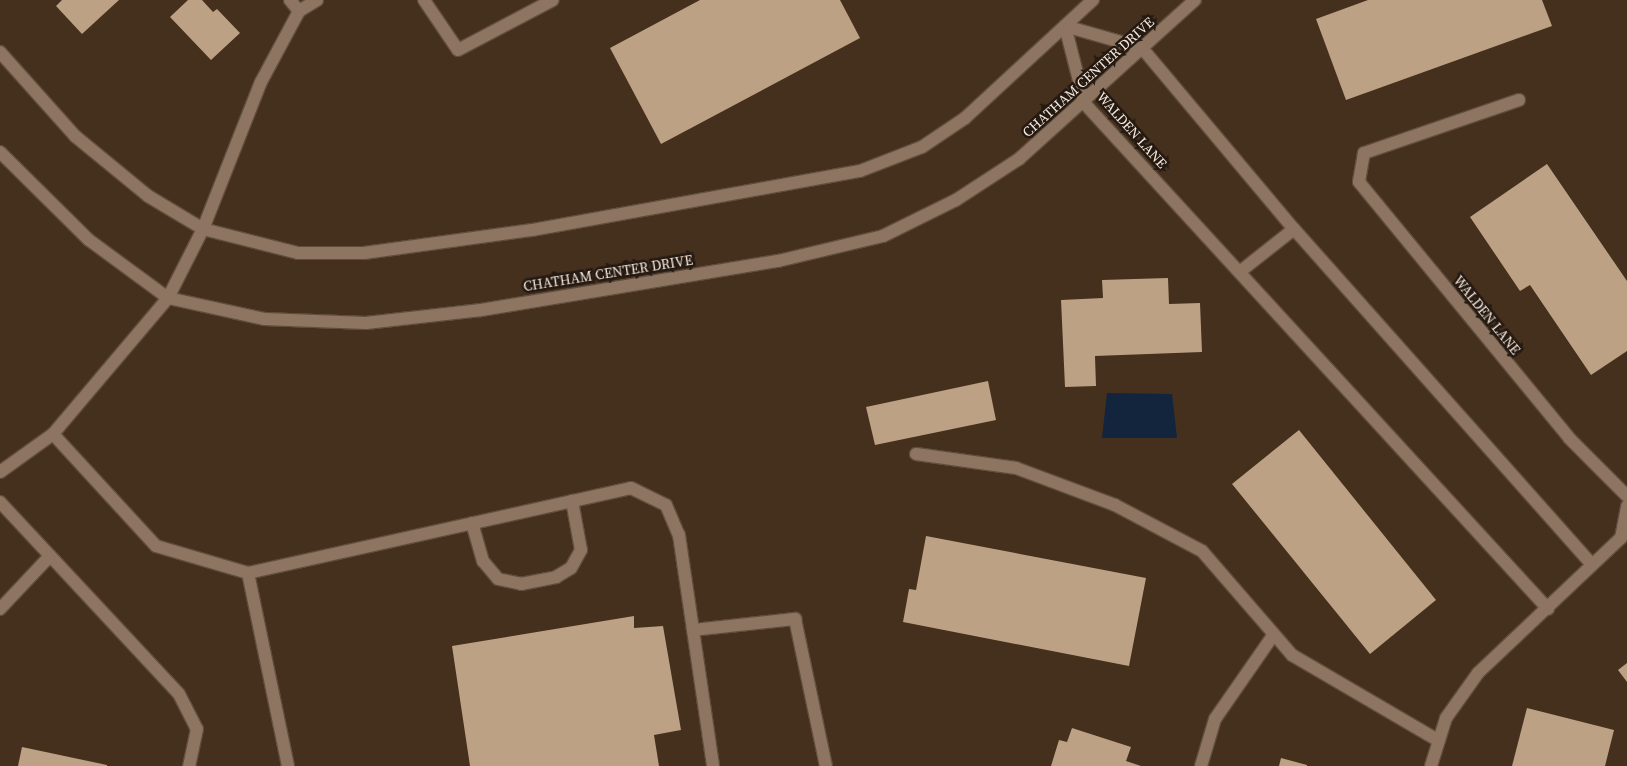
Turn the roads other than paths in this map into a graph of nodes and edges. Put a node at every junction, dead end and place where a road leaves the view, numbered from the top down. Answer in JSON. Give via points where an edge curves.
{"nodes":[{"id":1,"x":290,"y":0,"type":"edge"},
{"id":2,"x":317,"y":0,"type":"edge"},
{"id":3,"x":424,"y":0,"type":"edge"},
{"id":4,"x":553,"y":0,"type":"edge"},
{"id":5,"x":1093,"y":0,"type":"edge"},
{"id":6,"x":1195,"y":0,"type":"edge"},
{"id":7,"x":299,"y":11,"type":"junction"},
{"id":8,"x":1065,"y":26,"type":"junction"},
{"id":9,"x":1142,"y":48,"type":"junction"},
{"id":10,"x":0,"y":52,"type":"edge"},
{"id":11,"x":1520,"y":100,"type":"dead end"},
{"id":12,"x":1085,"y":104,"type":"junction"},
{"id":13,"x":0,"y":152,"type":"edge"},
{"id":14,"x":203,"y":229,"type":"junction"},
{"id":15,"x":1294,"y":229,"type":"junction"},
{"id":16,"x":1242,"y":270,"type":"junction"},
{"id":17,"x":168,"y":298,"type":"junction"},
{"id":18,"x":53,"y":434,"type":"junction"},
{"id":19,"x":916,"y":454,"type":"dead end"},
{"id":20,"x":0,"y":472,"type":"edge"},
{"id":21,"x":1627,"y":496,"type":"edge"},
{"id":22,"x":572,"y":501,"type":"junction"},
{"id":23,"x":0,"y":502,"type":"edge"},
{"id":24,"x":1627,"y":506,"type":"edge"},
{"id":25,"x":472,"y":523,"type":"junction"},
{"id":26,"x":50,"y":556,"type":"junction"},
{"id":27,"x":1592,"y":565,"type":"junction"},
{"id":28,"x":248,"y":572,"type":"junction"},
{"id":29,"x":0,"y":609,"type":"edge"},
{"id":30,"x":1548,"y":609,"type":"junction"},
{"id":31,"x":693,"y":630,"type":"junction"},
{"id":32,"x":1274,"y":634,"type":"junction"},
{"id":33,"x":1439,"y":741,"type":"junction"},
{"id":34,"x":189,"y":766,"type":"edge"},
{"id":35,"x":288,"y":766,"type":"edge"},
{"id":36,"x":713,"y":766,"type":"edge"},
{"id":37,"x":826,"y":766,"type":"edge"},
{"id":38,"x":1201,"y":766,"type":"edge"},
{"id":39,"x":1431,"y":766,"type":"edge"}],
"edges":[{"from":1,"to":7,"type":"street"},
{"from":2,"to":7,"type":"street"},
{"from":3,"to":4,"type":"street","via":[[458,50]]},
{"from":5,"to":8,"type":"street"},
{"from":6,"to":9,"type":"street","name":"CHATHAM CENTER DRIVE"},
{"from":7,"to":14,"type":"street","via":[[261,82]]},
{"from":8,"to":9,"type":"street"},
{"from":8,"to":12,"type":"street","name":"WALDEN LANE"},
{"from":8,"to":14,"type":"street","via":[[965,118],[922,147],[860,171],[532,230],[364,253],[298,253]]},
{"from":9,"to":12,"type":"street","name":"CHATHAM CENTER DRIVE"},
{"from":9,"to":15,"type":"street"},
{"from":10,"to":14,"type":"street","via":[[75,136],[148,196]]},
{"from":11,"to":21,"type":"street","name":"WALDEN LANE","via":[[1364,153],[1359,182],[1568,438]]},
{"from":12,"to":16,"type":"street","name":"WALDEN LANE"},
{"from":12,"to":17,"type":"street","name":"CHATHAM CENTER DRIVE","via":[[1019,159],[956,200],[883,236],[778,261],[481,310],[366,323],[264,319]]},
{"from":13,"to":17,"type":"street","name":"CHATHAM CENTER DRIVE","via":[[89,240]]},
{"from":14,"to":17,"type":"street"},
{"from":15,"to":16,"type":"street"},
{"from":15,"to":27,"type":"street"},
{"from":16,"to":30,"type":"street","name":"WALDEN LANE"},
{"from":17,"to":18,"type":"street"},
{"from":18,"to":20,"type":"street"},
{"from":18,"to":28,"type":"street","via":[[156,546]]},
{"from":19,"to":32,"type":"street","via":[[1016,468],[1114,505],[1202,551]]},
{"from":22,"to":25,"type":"street"},
{"from":22,"to":25,"type":"street","via":[[580,550],[571,568],[556,577],[521,584],[498,579],[483,561]]},
{"from":22,"to":31,"type":"street","via":[[631,488],[666,505],[680,535]]},
{"from":23,"to":26,"type":"street"},
{"from":24,"to":27,"type":"street","via":[[1621,538]]},
{"from":25,"to":28,"type":"street"},
{"from":26,"to":29,"type":"street"},
{"from":26,"to":34,"type":"street","via":[[179,694],[197,729]]},
{"from":27,"to":30,"type":"street"},
{"from":28,"to":35,"type":"street"},
{"from":30,"to":33,"type":"street","via":[[1478,673],[1446,718]]},
{"from":31,"to":36,"type":"street"},
{"from":31,"to":37,"type":"street","via":[[795,620]]},
{"from":32,"to":33,"type":"street","via":[[1292,655]]},
{"from":32,"to":38,"type":"street","via":[[1215,719]]},
{"from":33,"to":39,"type":"street"}]}
